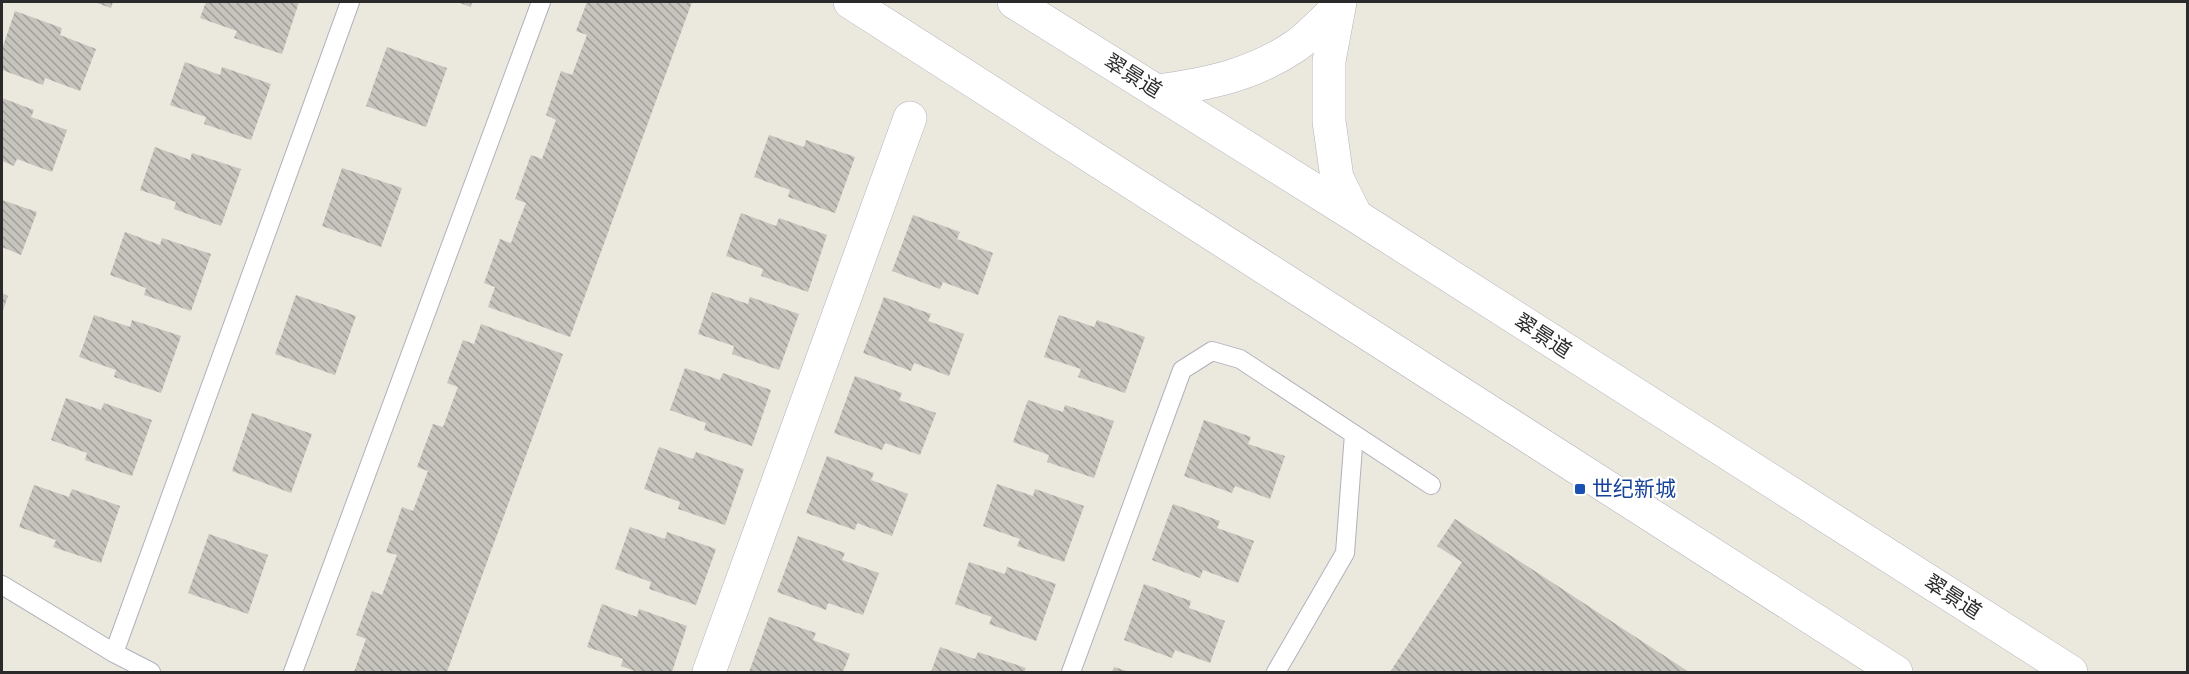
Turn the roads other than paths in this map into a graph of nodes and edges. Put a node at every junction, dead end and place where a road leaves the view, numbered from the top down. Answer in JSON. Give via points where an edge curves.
{"nodes":[{"id":1,"x":350,"y":2,"type":"edge"},
{"id":2,"x":541,"y":2,"type":"edge"},
{"id":3,"x":850,"y":2,"type":"edge"},
{"id":4,"x":1014,"y":2,"type":"edge"},
{"id":5,"x":1340,"y":4,"type":"edge"},
{"id":6,"x":1157,"y":91,"type":"junction"},
{"id":7,"x":910,"y":118,"type":"dead end"},
{"id":8,"x":1356,"y":216,"type":"junction"},
{"id":9,"x":1354,"y":434,"type":"junction"},
{"id":10,"x":1431,"y":485,"type":"dead end"},
{"id":11,"x":2,"y":585,"type":"edge"},
{"id":12,"x":114,"y":653,"type":"junction"},
{"id":13,"x":151,"y":672,"type":"edge"},
{"id":14,"x":293,"y":672,"type":"edge"},
{"id":15,"x":709,"y":672,"type":"edge"},
{"id":16,"x":1071,"y":672,"type":"edge"},
{"id":17,"x":1276,"y":672,"type":"edge"},
{"id":18,"x":1896,"y":672,"type":"edge"},
{"id":19,"x":2071,"y":672,"type":"edge"}],
"edges":[{"from":1,"to":12,"type":"lane"},
{"from":2,"to":14,"type":"lane"},
{"from":3,"to":18,"type":"main road"},
{"from":4,"to":6,"type":"main road","name":"翠景道"},
{"from":5,"to":6,"type":"main road","via":[[1295,47],[1256,68],[1211,83]]},
{"from":5,"to":8,"type":"main road","via":[[1329,60],[1329,121],[1337,178]]},
{"from":6,"to":8,"type":"main road","name":"翠景道"},
{"from":7,"to":15,"type":"main road"},
{"from":8,"to":19,"type":"main road","name":"翠景道"},
{"from":9,"to":10,"type":"lane"},
{"from":9,"to":16,"type":"lane","via":[[1240,359],[1212,351],[1182,370]]},
{"from":9,"to":17,"type":"lane","via":[[1345,553]]},
{"from":11,"to":12,"type":"lane"},
{"from":12,"to":13,"type":"lane"}]}
